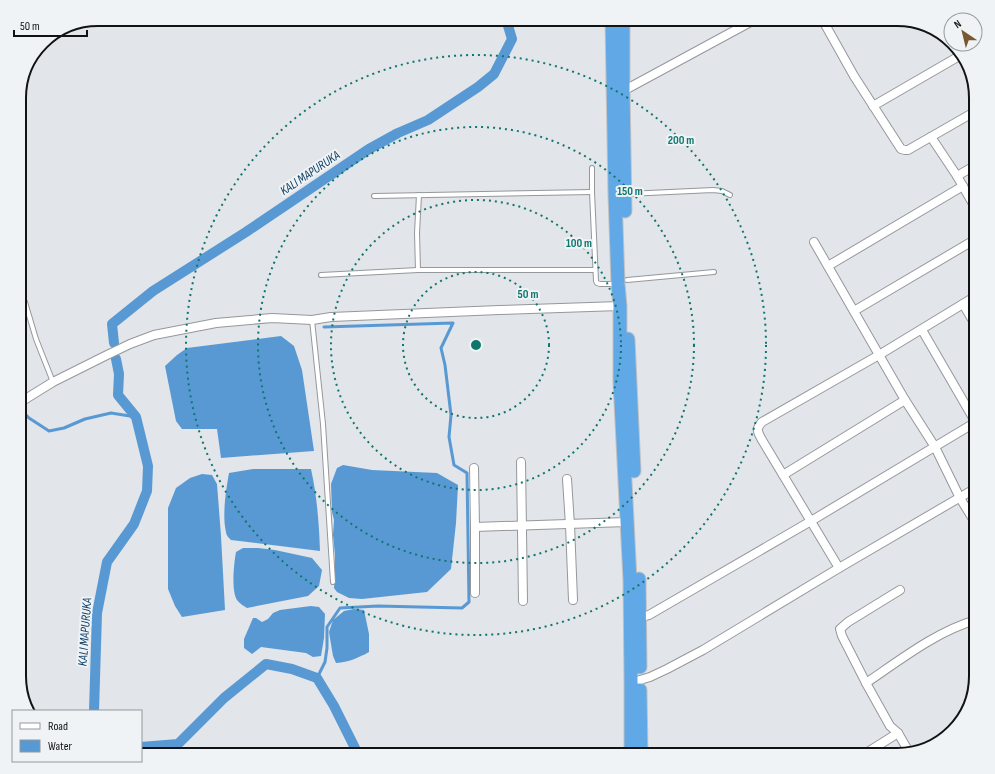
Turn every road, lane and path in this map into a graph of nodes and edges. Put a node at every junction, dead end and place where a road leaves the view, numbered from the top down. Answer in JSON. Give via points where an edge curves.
{"nodes":[{"id":1,"x":612,"y":26,"type":"edge"},
{"id":2,"x":623,"y":26,"type":"edge"},
{"id":3,"x":743,"y":26,"type":"edge"},
{"id":4,"x":826,"y":26,"type":"edge"},
{"id":5,"x":956,"y":58,"type":"edge"},
{"id":6,"x":623,"y":91,"type":"junction"},
{"id":7,"x":873,"y":106,"type":"junction"},
{"id":8,"x":969,"y":115,"type":"edge"},
{"id":9,"x":931,"y":137,"type":"junction"},
{"id":10,"x":592,"y":168,"type":"dead end"},
{"id":11,"x":969,"y":169,"type":"edge"},
{"id":12,"x":957,"y":176,"type":"junction"},
{"id":13,"x":963,"y":186,"type":"junction"},
{"id":14,"x":592,"y":192,"type":"junction"},
{"id":15,"x":624,"y":194,"type":"junction"},
{"id":16,"x":419,"y":195,"type":"junction"},
{"id":17,"x":730,"y":195,"type":"dead end"},
{"id":18,"x":374,"y":196,"type":"dead end"},
{"id":19,"x":969,"y":197,"type":"edge"},
{"id":20,"x":814,"y":242,"type":"dead end"},
{"id":21,"x":969,"y":243,"type":"edge"},
{"id":22,"x":828,"y":266,"type":"junction"},
{"id":23,"x":418,"y":270,"type":"junction"},
{"id":24,"x":595,"y":270,"type":"junction"},
{"id":25,"x":714,"y":272,"type":"dead end"},
{"id":26,"x":321,"y":275,"type":"dead end"},
{"id":27,"x":623,"y":282,"type":"junction"},
{"id":28,"x":969,"y":300,"type":"edge"},
{"id":29,"x":963,"y":304,"type":"junction"},
{"id":30,"x":26,"y":305,"type":"edge"},
{"id":31,"x":620,"y":306,"type":"junction"},
{"id":32,"x":854,"y":311,"type":"junction"},
{"id":33,"x":969,"y":314,"type":"edge"},
{"id":34,"x":312,"y":320,"type":"junction"},
{"id":35,"x":922,"y":330,"type":"junction"},
{"id":36,"x":879,"y":355,"type":"junction"},
{"id":37,"x":53,"y":382,"type":"junction"},
{"id":38,"x":26,"y":399,"type":"edge"},
{"id":39,"x":905,"y":400,"type":"junction"},
{"id":40,"x":969,"y":410,"type":"edge"},
{"id":41,"x":969,"y":426,"type":"edge"},
{"id":42,"x":935,"y":447,"type":"junction"},
{"id":43,"x":521,"y":462,"type":"dead end"},
{"id":44,"x":474,"y":468,"type":"dead end"},
{"id":45,"x":783,"y":475,"type":"junction"},
{"id":46,"x":567,"y":479,"type":"dead end"},
{"id":47,"x":969,"y":492,"type":"edge"},
{"id":48,"x":960,"y":498,"type":"junction"},
{"id":49,"x":969,"y":513,"type":"edge"},
{"id":50,"x":811,"y":521,"type":"junction"},
{"id":51,"x":627,"y":522,"type":"junction"},
{"id":52,"x":570,"y":525,"type":"junction"},
{"id":53,"x":522,"y":526,"type":"junction"},
{"id":54,"x":476,"y":527,"type":"junction"},
{"id":55,"x":839,"y":568,"type":"junction"},
{"id":56,"x":333,"y":582,"type":"dead end"},
{"id":57,"x":900,"y":590,"type":"dead end"},
{"id":58,"x":475,"y":593,"type":"dead end"},
{"id":59,"x":573,"y":600,"type":"dead end"},
{"id":60,"x":523,"y":601,"type":"dead end"},
{"id":61,"x":640,"y":618,"type":"junction"},
{"id":62,"x":969,"y":623,"type":"edge"},
{"id":63,"x":640,"y":680,"type":"junction"},
{"id":64,"x":866,"y":683,"type":"junction"},
{"id":65,"x":898,"y":734,"type":"junction"},
{"id":66,"x":906,"y":747,"type":"edge"},
{"id":67,"x":631,"y":748,"type":"edge"},
{"id":68,"x":641,"y":748,"type":"edge"},
{"id":69,"x":874,"y":748,"type":"edge"}],
"edges":[{"from":1,"to":27,"type":"highway"},
{"from":2,"to":6,"type":"highway"},
{"from":3,"to":6,"type":"street"},
{"from":4,"to":7,"type":"street"},
{"from":5,"to":7,"type":"street"},
{"from":6,"to":15,"type":"highway"},
{"from":7,"to":9,"type":"street","via":[[903,150],[908,150]]},
{"from":8,"to":9,"type":"street"},
{"from":9,"to":12,"type":"street"},
{"from":10,"to":14,"type":"lane"},
{"from":11,"to":12,"type":"street"},
{"from":12,"to":13,"type":"street"},
{"from":13,"to":19,"type":"street"},
{"from":13,"to":22,"type":"street"},
{"from":14,"to":16,"type":"lane"},
{"from":14,"to":24,"type":"lane"},
{"from":15,"to":17,"type":"lane","via":[[713,190]]},
{"from":15,"to":27,"type":"highway"},
{"from":16,"to":18,"type":"lane"},
{"from":16,"to":23,"type":"lane"},
{"from":20,"to":22,"type":"street"},
{"from":21,"to":32,"type":"street"},
{"from":22,"to":32,"type":"street"},
{"from":23,"to":24,"type":"lane"},
{"from":23,"to":26,"type":"lane"},
{"from":24,"to":27,"type":"lane","via":[[597,283]]},
{"from":25,"to":27,"type":"lane"},
{"from":27,"to":31,"type":"highway"},
{"from":27,"to":61,"type":"highway","via":[[628,326]]},
{"from":28,"to":29,"type":"street"},
{"from":29,"to":33,"type":"street"},
{"from":29,"to":35,"type":"street"},
{"from":30,"to":37,"type":"lane"},
{"from":31,"to":34,"type":"street","via":[[506,309]]},
{"from":31,"to":51,"type":"highway","via":[[620,382]]},
{"from":32,"to":36,"type":"street"},
{"from":34,"to":37,"type":"street","via":[[272,318],[223,323],[154,335]]},
{"from":34,"to":56,"type":"lane","via":[[323,424]]},
{"from":35,"to":36,"type":"street"},
{"from":35,"to":40,"type":"street"},
{"from":36,"to":39,"type":"street"},
{"from":36,"to":45,"type":"street","via":[[762,422],[757,431]]},
{"from":37,"to":38,"type":"street"},
{"from":39,"to":42,"type":"street"},
{"from":39,"to":45,"type":"street"},
{"from":41,"to":42,"type":"street"},
{"from":42,"to":48,"type":"street"},
{"from":42,"to":50,"type":"street"},
{"from":43,"to":53,"type":"street"},
{"from":44,"to":54,"type":"street"},
{"from":45,"to":50,"type":"street"},
{"from":46,"to":52,"type":"street"},
{"from":47,"to":48,"type":"street"},
{"from":48,"to":49,"type":"street"},
{"from":48,"to":55,"type":"street"},
{"from":50,"to":55,"type":"street"},
{"from":50,"to":61,"type":"street"},
{"from":51,"to":52,"type":"street"},
{"from":51,"to":67,"type":"highway","via":[[632,682]]},
{"from":52,"to":53,"type":"street"},
{"from":52,"to":59,"type":"street"},
{"from":53,"to":54,"type":"street"},
{"from":53,"to":60,"type":"street"},
{"from":54,"to":58,"type":"street"},
{"from":55,"to":63,"type":"street","via":[[703,650]]},
{"from":57,"to":64,"type":"street","via":[[848,622],[840,630]]},
{"from":61,"to":63,"type":"highway"},
{"from":62,"to":64,"type":"street","via":[[938,636]]},
{"from":63,"to":68,"type":"highway"},
{"from":64,"to":65,"type":"street","via":[[890,726]]},
{"from":65,"to":66,"type":"street"},
{"from":65,"to":69,"type":"street"}]}
